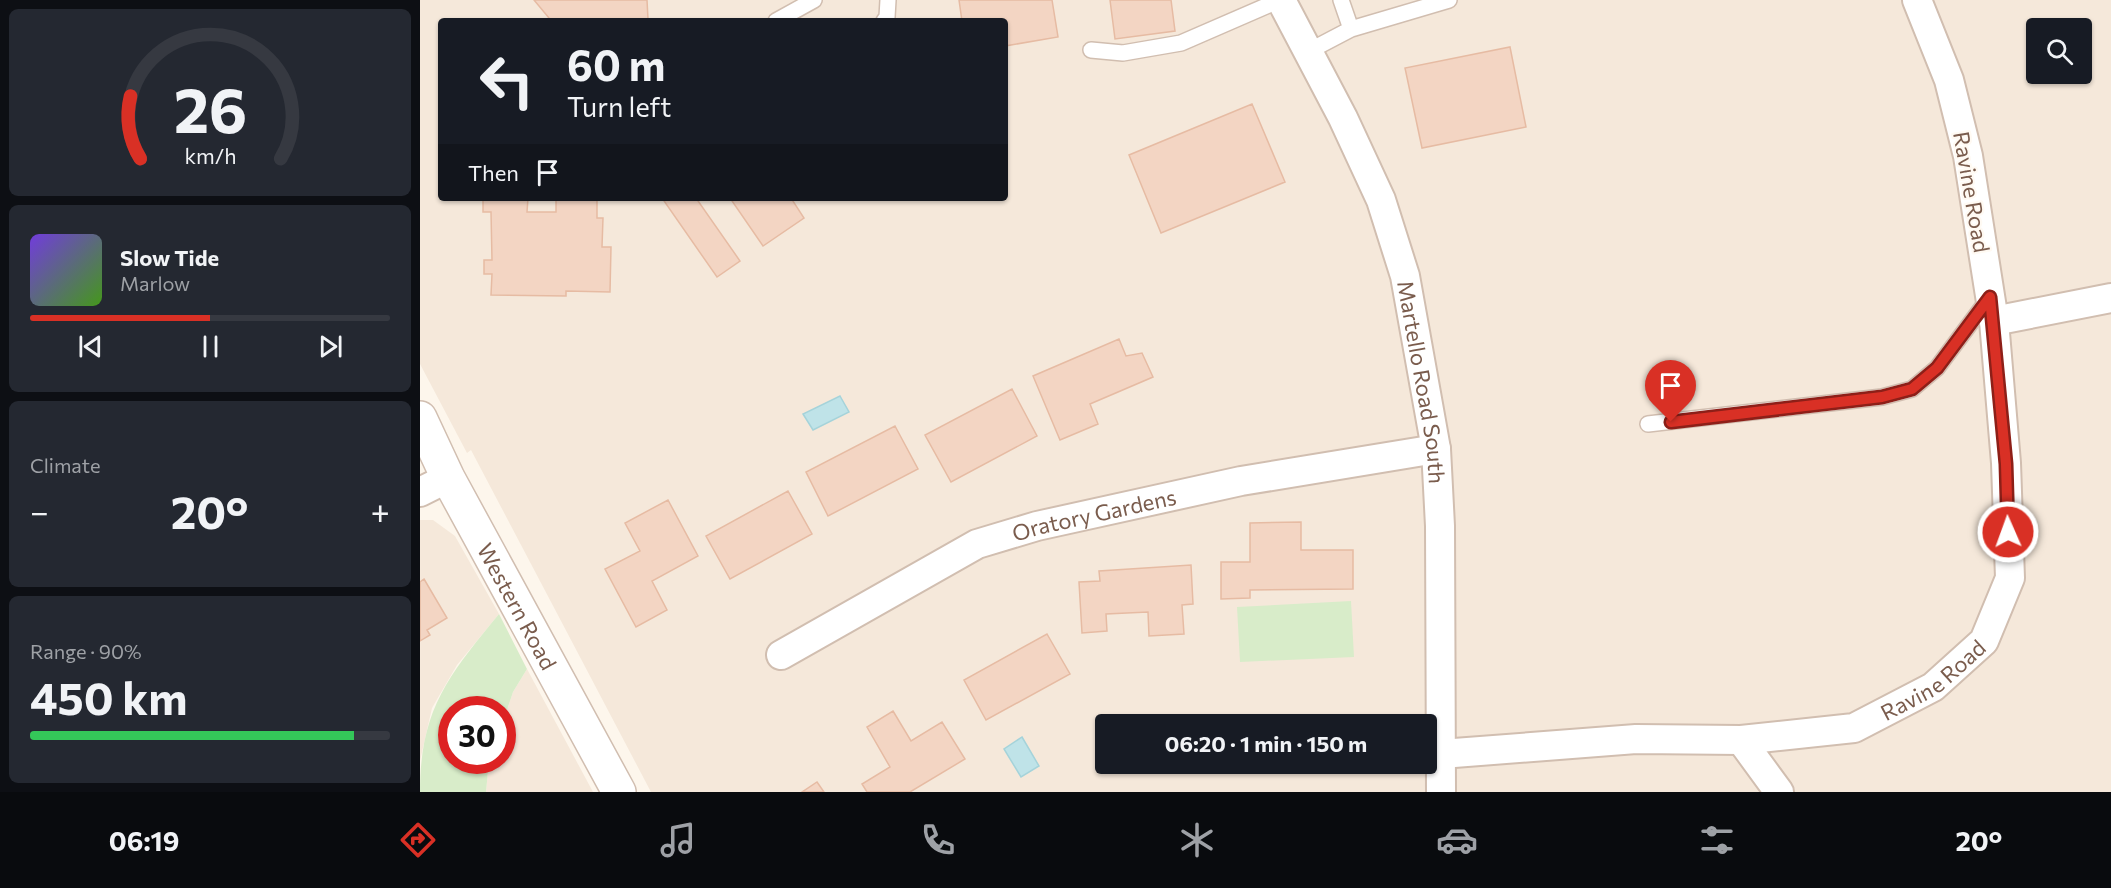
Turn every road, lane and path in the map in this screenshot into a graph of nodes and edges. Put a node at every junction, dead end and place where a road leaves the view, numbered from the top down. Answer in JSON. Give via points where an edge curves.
{"nodes":[{"id":1,"x":814,"y":0,"type":"edge"},
{"id":2,"x":888,"y":0,"type":"edge"},
{"id":3,"x":1280,"y":0,"type":"edge"},
{"id":4,"x":1341,"y":0,"type":"edge"},
{"id":5,"x":1449,"y":0,"type":"edge"},
{"id":6,"x":1917,"y":0,"type":"edge"},
{"id":7,"x":781,"y":18,"type":"edge"},
{"id":8,"x":886,"y":18,"type":"edge"},
{"id":9,"x":1351,"y":29,"type":"junction"},
{"id":10,"x":1091,"y":50,"type":"dead end"},
{"id":11,"x":1309,"y":51,"type":"junction"},
{"id":12,"x":2111,"y":298,"type":"edge"},
{"id":13,"x":1992,"y":309,"type":"junction"},
{"id":14,"x":420,"y":418,"type":"edge"},
{"id":15,"x":1648,"y":424,"type":"dead end"},
{"id":16,"x":1436,"y":449,"type":"junction"},
{"id":17,"x":434,"y":485,"type":"edge"},
{"id":18,"x":781,"y":655,"type":"dead end"},
{"id":19,"x":1741,"y":740,"type":"junction"},
{"id":20,"x":1441,"y":754,"type":"junction"},
{"id":21,"x":619,"y":792,"type":"edge"},
{"id":22,"x":1441,"y":792,"type":"edge"},
{"id":23,"x":1779,"y":792,"type":"edge"}],
"edges":[{"from":1,"to":7,"type":"lane"},
{"from":2,"to":8,"type":"lane"},
{"from":3,"to":10,"type":"lane","via":[[1181,43],[1124,53]]},
{"from":3,"to":11,"type":"street","name":"Martello Road South"},
{"from":4,"to":9,"type":"lane"},
{"from":5,"to":9,"type":"lane"},
{"from":6,"to":13,"type":"street","name":"Ravine Road","via":[[1952,91],[1968,156]]},
{"from":9,"to":11,"type":"lane"},
{"from":11,"to":16,"type":"street","name":"Martello Road South","via":[[1381,200],[1406,276]]},
{"from":12,"to":13,"type":"street"},
{"from":13,"to":15,"type":"lane","via":[[1912,389],[1882,397]]},
{"from":13,"to":19,"type":"street","name":"Ravine Road","via":[[2006,464],[2010,578],[1984,641],[1933,687],[1854,728]]},
{"from":14,"to":17,"type":"street","name":"Western Road"},
{"from":16,"to":18,"type":"street","name":"Oratory Gardens","via":[[1241,481],[1037,526],[976,544]]},
{"from":16,"to":20,"type":"street","name":"Martello Road South"},
{"from":17,"to":21,"type":"street","name":"Western Road"},
{"from":19,"to":20,"type":"street","name":"Ravine Road","via":[[1636,739]]},
{"from":19,"to":23,"type":"street"},
{"from":20,"to":22,"type":"street","name":"Martello Road South"}]}
